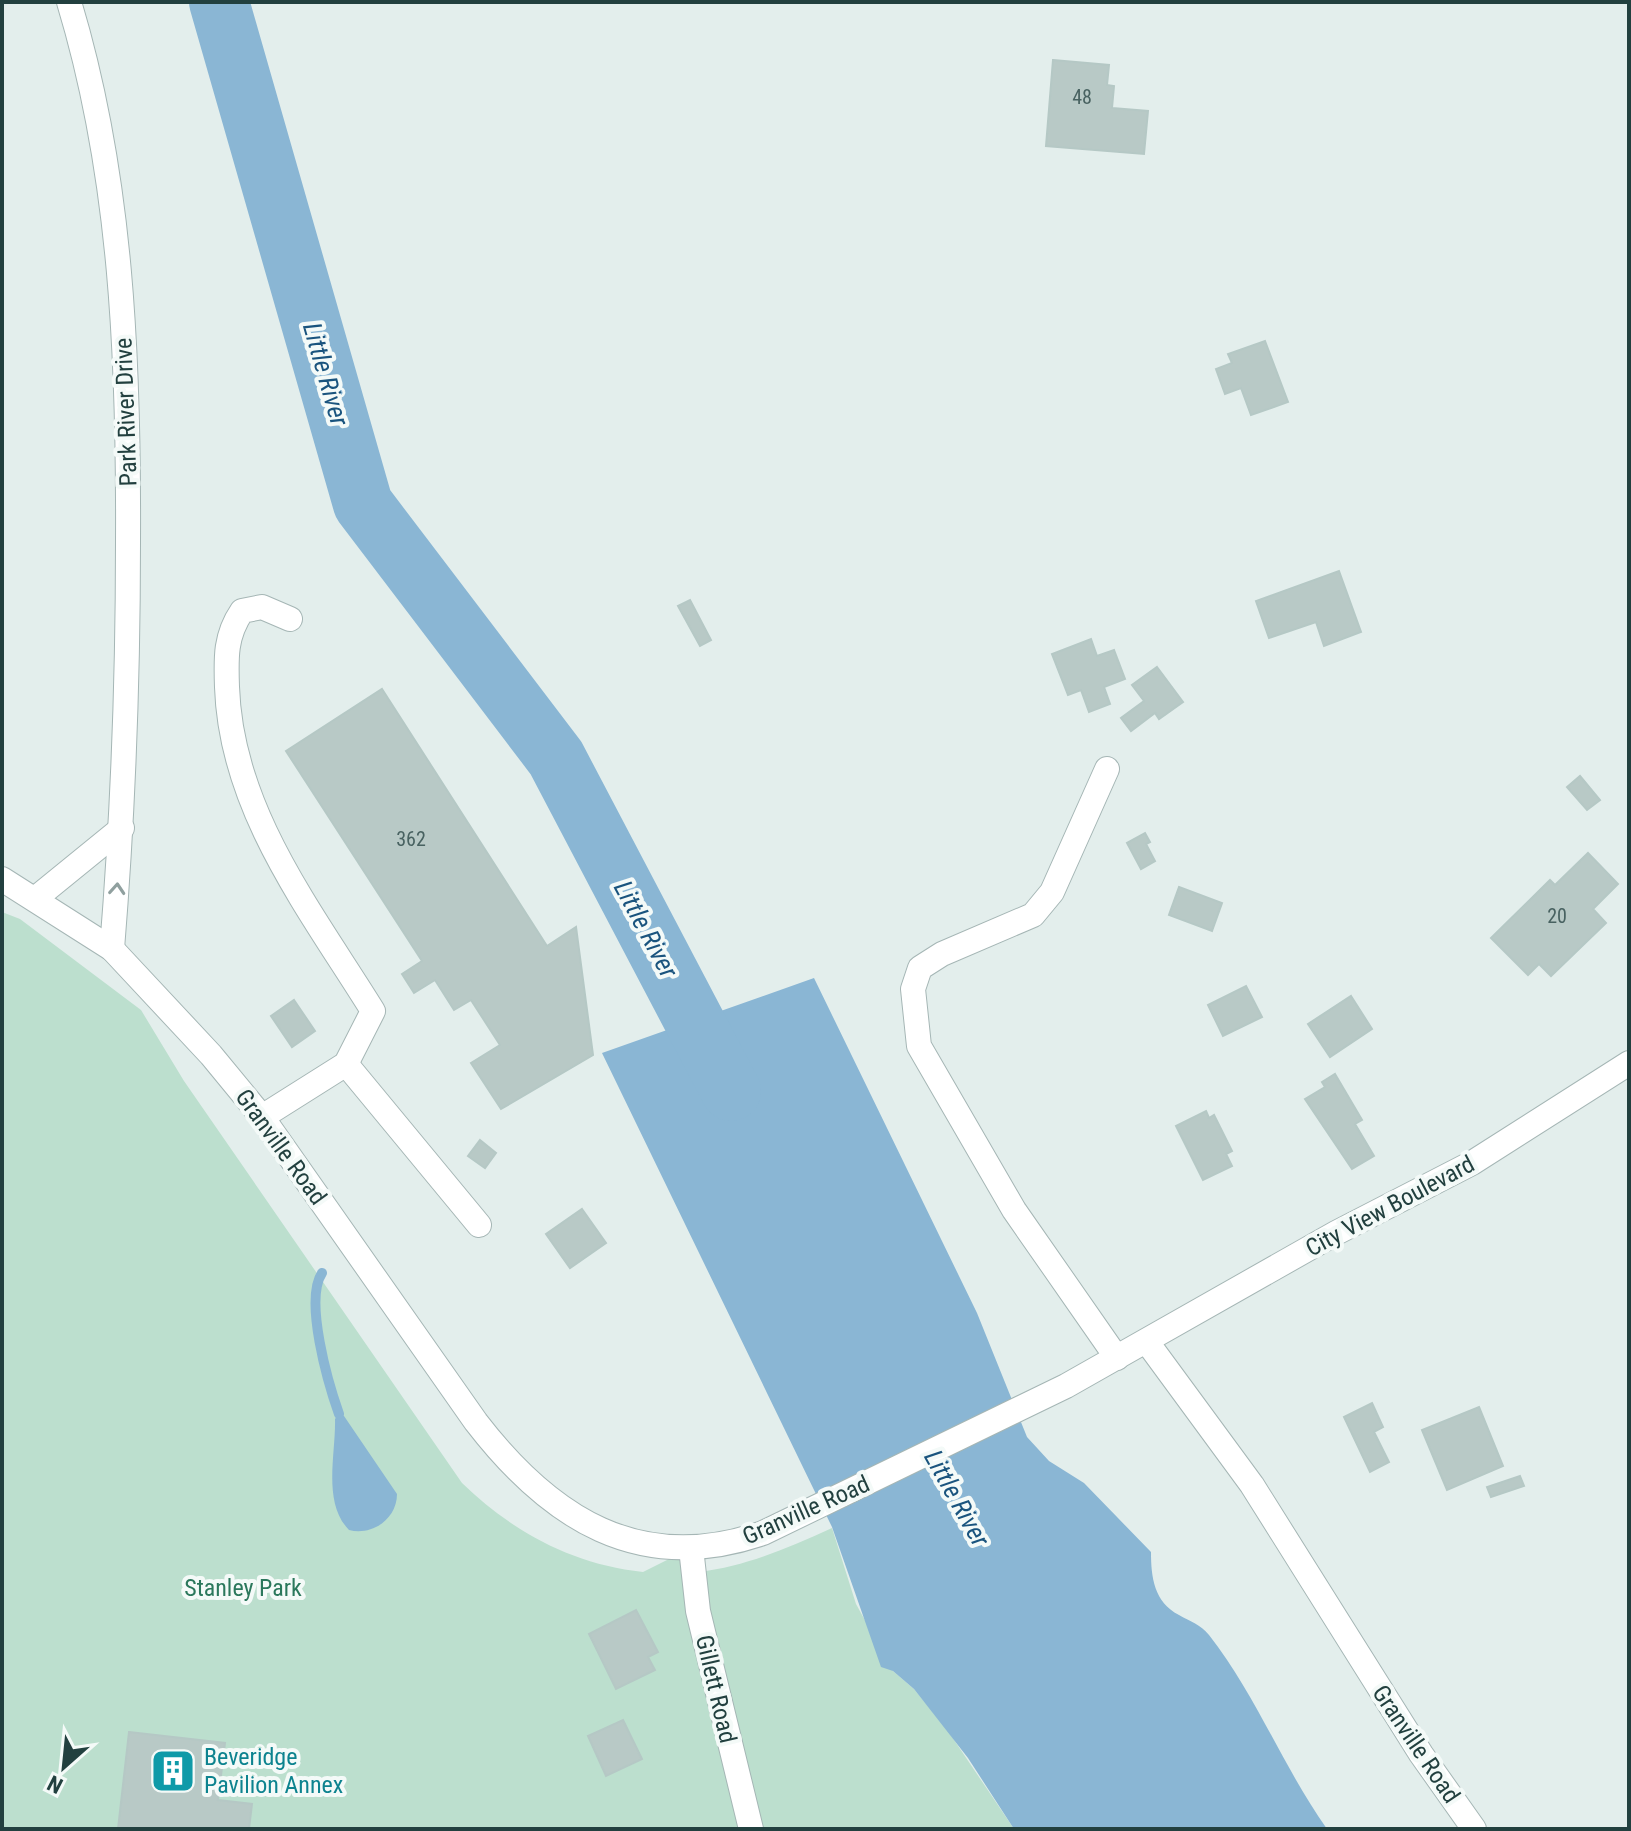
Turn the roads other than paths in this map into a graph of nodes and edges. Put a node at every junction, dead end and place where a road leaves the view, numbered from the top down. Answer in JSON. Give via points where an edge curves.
{"nodes":[{"id":1,"x":69,"y":2,"type":"edge"},
{"id":2,"x":290,"y":619,"type":"dead end"},
{"id":3,"x":1107,"y":769,"type":"dead end"},
{"id":4,"x":122,"y":828,"type":"junction"},
{"id":5,"x":2,"y":879,"type":"edge"},
{"id":6,"x":36,"y":898,"type":"junction"},
{"id":7,"x":112,"y":949,"type":"junction"},
{"id":8,"x":1629,"y":1063,"type":"edge"},
{"id":9,"x":346,"y":1064,"type":"junction"},
{"id":10,"x":262,"y":1117,"type":"junction"},
{"id":11,"x":479,"y":1225,"type":"dead end"},
{"id":12,"x":1147,"y":1342,"type":"junction"},
{"id":13,"x":1117,"y":1358,"type":"junction"},
{"id":14,"x":691,"y":1548,"type":"junction"},
{"id":15,"x":751,"y":1829,"type":"edge"},
{"id":16,"x":1474,"y":1829,"type":"edge"}],
"edges":[{"from":1,"to":4,"type":"street","name":"Park River Drive","via":[[103,135],[126,354],[128,618]]},
{"from":2,"to":9,"type":"street","via":[[262,607],[242,611],[230,629],[226,654],[227,707],[239,773],[270,844],[373,1011]]},
{"from":3,"to":13,"type":"street","via":[[1052,892],[1033,915],[931,961],[920,968],[913,989],[919,1046],[1014,1210]]},
{"from":4,"to":6,"type":"street"},
{"from":7,"to":4,"type":"street","name":"Park River Drive","one_way":true},
{"from":5,"to":6,"type":"street","name":"Granville Road"},
{"from":6,"to":7,"type":"street","name":"Granville Road"},
{"from":7,"to":10,"type":"street","name":"Granville Road"},
{"from":8,"to":12,"type":"street","name":"City View Boulevard","via":[[1472,1163],[1336,1233]]},
{"from":9,"to":10,"type":"street"},
{"from":9,"to":11,"type":"street"},
{"from":10,"to":14,"type":"street","name":"Granville Road","via":[[513,1468],[544,1498],[590,1525],[636,1541]]},
{"from":12,"to":13,"type":"street","name":"Granville Road"},
{"from":12,"to":16,"type":"street","name":"Granville Road","via":[[1252,1485]]},
{"from":13,"to":14,"type":"street","name":"Granville Road","via":[[763,1533],[735,1543]]},
{"from":14,"to":15,"type":"street","name":"Gillett Road","via":[[698,1611]]}]}
